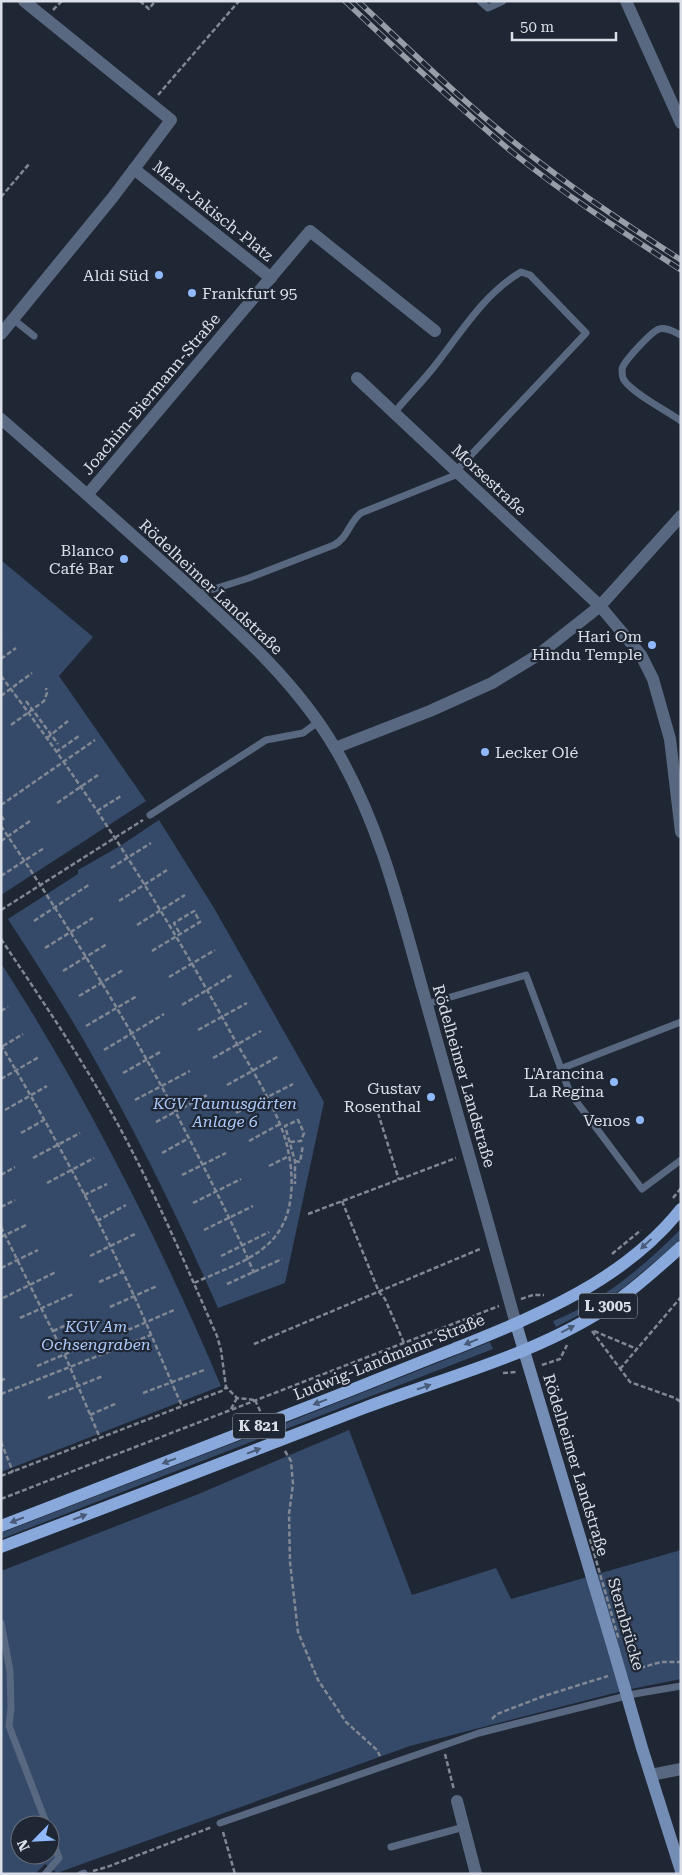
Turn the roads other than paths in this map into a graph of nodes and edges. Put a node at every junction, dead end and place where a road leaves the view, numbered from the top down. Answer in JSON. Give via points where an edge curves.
{"nodes":[{"id":1,"x":24,"y":1,"type":"edge"},
{"id":2,"x":480,"y":1,"type":"edge"},
{"id":3,"x":503,"y":1,"type":"edge"},
{"id":4,"x":626,"y":1,"type":"edge"},
{"id":5,"x":677,"y":103,"type":"edge"},
{"id":6,"x":681,"y":123,"type":"edge"},
{"id":7,"x":134,"y":169,"type":"junction"},
{"id":8,"x":271,"y":278,"type":"junction"},
{"id":9,"x":14,"y":319,"type":"junction"},
{"id":10,"x":435,"y":332,"type":"dead end"},
{"id":11,"x":1,"y":334,"type":"edge"},
{"id":12,"x":681,"y":335,"type":"edge"},
{"id":13,"x":34,"y":336,"type":"dead end"},
{"id":14,"x":357,"y":378,"type":"dead end"},
{"id":15,"x":394,"y":413,"type":"junction"},
{"id":16,"x":1,"y":419,"type":"edge"},
{"id":17,"x":681,"y":420,"type":"edge"},
{"id":18,"x":457,"y":473,"type":"junction"},
{"id":19,"x":88,"y":494,"type":"junction"},
{"id":20,"x":681,"y":516,"type":"edge"},
{"id":21,"x":198,"y":594,"type":"junction"},
{"id":22,"x":600,"y":606,"type":"junction"},
{"id":23,"x":318,"y":722,"type":"junction"},
{"id":24,"x":335,"y":748,"type":"junction"},
{"id":25,"x":150,"y":815,"type":"road end"},
{"id":26,"x":681,"y":832,"type":"edge"},
{"id":27,"x":427,"y":1004,"type":"junction"},
{"id":28,"x":681,"y":1022,"type":"edge"},
{"id":29,"x":560,"y":1069,"type":"junction"},
{"id":30,"x":681,"y":1160,"type":"edge"},
{"id":31,"x":681,"y":1209,"type":"edge"},
{"id":32,"x":681,"y":1247,"type":"edge"},
{"id":33,"x":516,"y":1324,"type":"junction"},
{"id":34,"x":524,"y":1349,"type":"junction"},
{"id":35,"x":1,"y":1526,"type":"edge"},
{"id":36,"x":1,"y":1547,"type":"edge"},
{"id":37,"x":1,"y":1623,"type":"edge"},
{"id":38,"x":681,"y":1686,"type":"edge"},
{"id":39,"x":626,"y":1692,"type":"junction"},
{"id":40,"x":681,"y":1769,"type":"edge"},
{"id":41,"x":651,"y":1775,"type":"junction"},
{"id":42,"x":457,"y":1801,"type":"road end"},
{"id":43,"x":43,"y":1815,"type":"edge"},
{"id":44,"x":220,"y":1823,"type":"road end"},
{"id":45,"x":464,"y":1827,"type":"junction"},
{"id":46,"x":391,"y":1847,"type":"dead end"},
{"id":47,"x":681,"y":1870,"type":"edge"},
{"id":48,"x":476,"y":1874,"type":"edge"}],
"edges":[{"from":1,"to":7,"type":"street","via":[[171,120]]},
{"from":2,"to":3,"type":"lane","via":[[488,8]]},
{"from":4,"to":5,"type":"street"},
{"from":5,"to":6,"type":"street"},
{"from":7,"to":8,"type":"street","name":"Mara-Jakisch-Platz"},
{"from":7,"to":9,"type":"street"},
{"from":8,"to":10,"type":"street","name":"Joachim-Biermann-Straße","via":[[310,231]]},
{"from":8,"to":19,"type":"street","name":"Joachim-Biermann-Straße"},
{"from":9,"to":11,"type":"street"},
{"from":9,"to":13,"type":"lane"},
{"from":12,"to":17,"type":"lane","via":[[669,329],[653,333],[625,362],[622,370],[624,379],[633,390]]},
{"from":14,"to":15,"type":"street","name":"Morsestraße"},
{"from":15,"to":18,"type":"street","name":"Morsestraße"},
{"from":15,"to":18,"type":"lane","via":[[495,292],[522,272],[530,275],[586,334]]},
{"from":16,"to":19,"type":"street","name":"Rödelheimer Landstraße"},
{"from":18,"to":21,"type":"lane","via":[[361,513],[344,538],[334,545]]},
{"from":18,"to":22,"type":"street","name":"Morsestraße"},
{"from":19,"to":21,"type":"street","name":"Rödelheimer Landstraße"},
{"from":20,"to":22,"type":"street"},
{"from":21,"to":23,"type":"street","name":"Rödelheimer Landstraße","via":[[254,646]]},
{"from":22,"to":24,"type":"street","via":[[538,655],[492,683]]},
{"from":22,"to":26,"type":"street","name":"Morsestraße","via":[[641,655],[653,679],[670,739]]},
{"from":23,"to":24,"type":"street","name":"Rödelheimer Landstraße"},
{"from":23,"to":25,"type":"lane","via":[[303,734],[266,740]]},
{"from":24,"to":27,"type":"street","name":"Rödelheimer Landstraße","via":[[363,801],[378,841]]},
{"from":27,"to":29,"type":"lane","via":[[526,975]]},
{"from":27,"to":33,"type":"street","name":"Rödelheimer Landstraße"},
{"from":28,"to":29,"type":"lane"},
{"from":29,"to":30,"type":"lane","via":[[570,1093],[642,1189]]},
{"from":31,"to":33,"type":"main road","name":"Ludwig-Landmann-Straße","number":"L 3005","one_way":true,"via":[[638,1252],[602,1279]]},
{"from":34,"to":32,"type":"main road","number":"L 3005","one_way":true,"via":[[580,1323],[613,1303],[645,1280]]},
{"from":33,"to":34,"type":"main road","name":"Rödelheimer Landstraße"},
{"from":33,"to":35,"type":"main road","name":"Ludwig-Landmann-Straße","number":"K 821","one_way":true},
{"from":36,"to":34,"type":"main road","number":"K 821","one_way":true},
{"from":34,"to":39,"type":"main road","name":"Rödelheimer Landstraße","bridge":true,"via":[[547,1428],[587,1540]]},
{"from":37,"to":43,"type":"lane","via":[[10,1671],[9,1726]]},
{"from":38,"to":39,"type":"lane"},
{"from":39,"to":41,"type":"main road","name":"Rödelheimer Landstraße"},
{"from":39,"to":44,"type":"lane","via":[[479,1733]]},
{"from":40,"to":41,"type":"street"},
{"from":41,"to":47,"type":"main road","name":"Rödelheimer Landstraße"},
{"from":42,"to":45,"type":"street"},
{"from":45,"to":46,"type":"lane"},
{"from":45,"to":48,"type":"street"}]}
